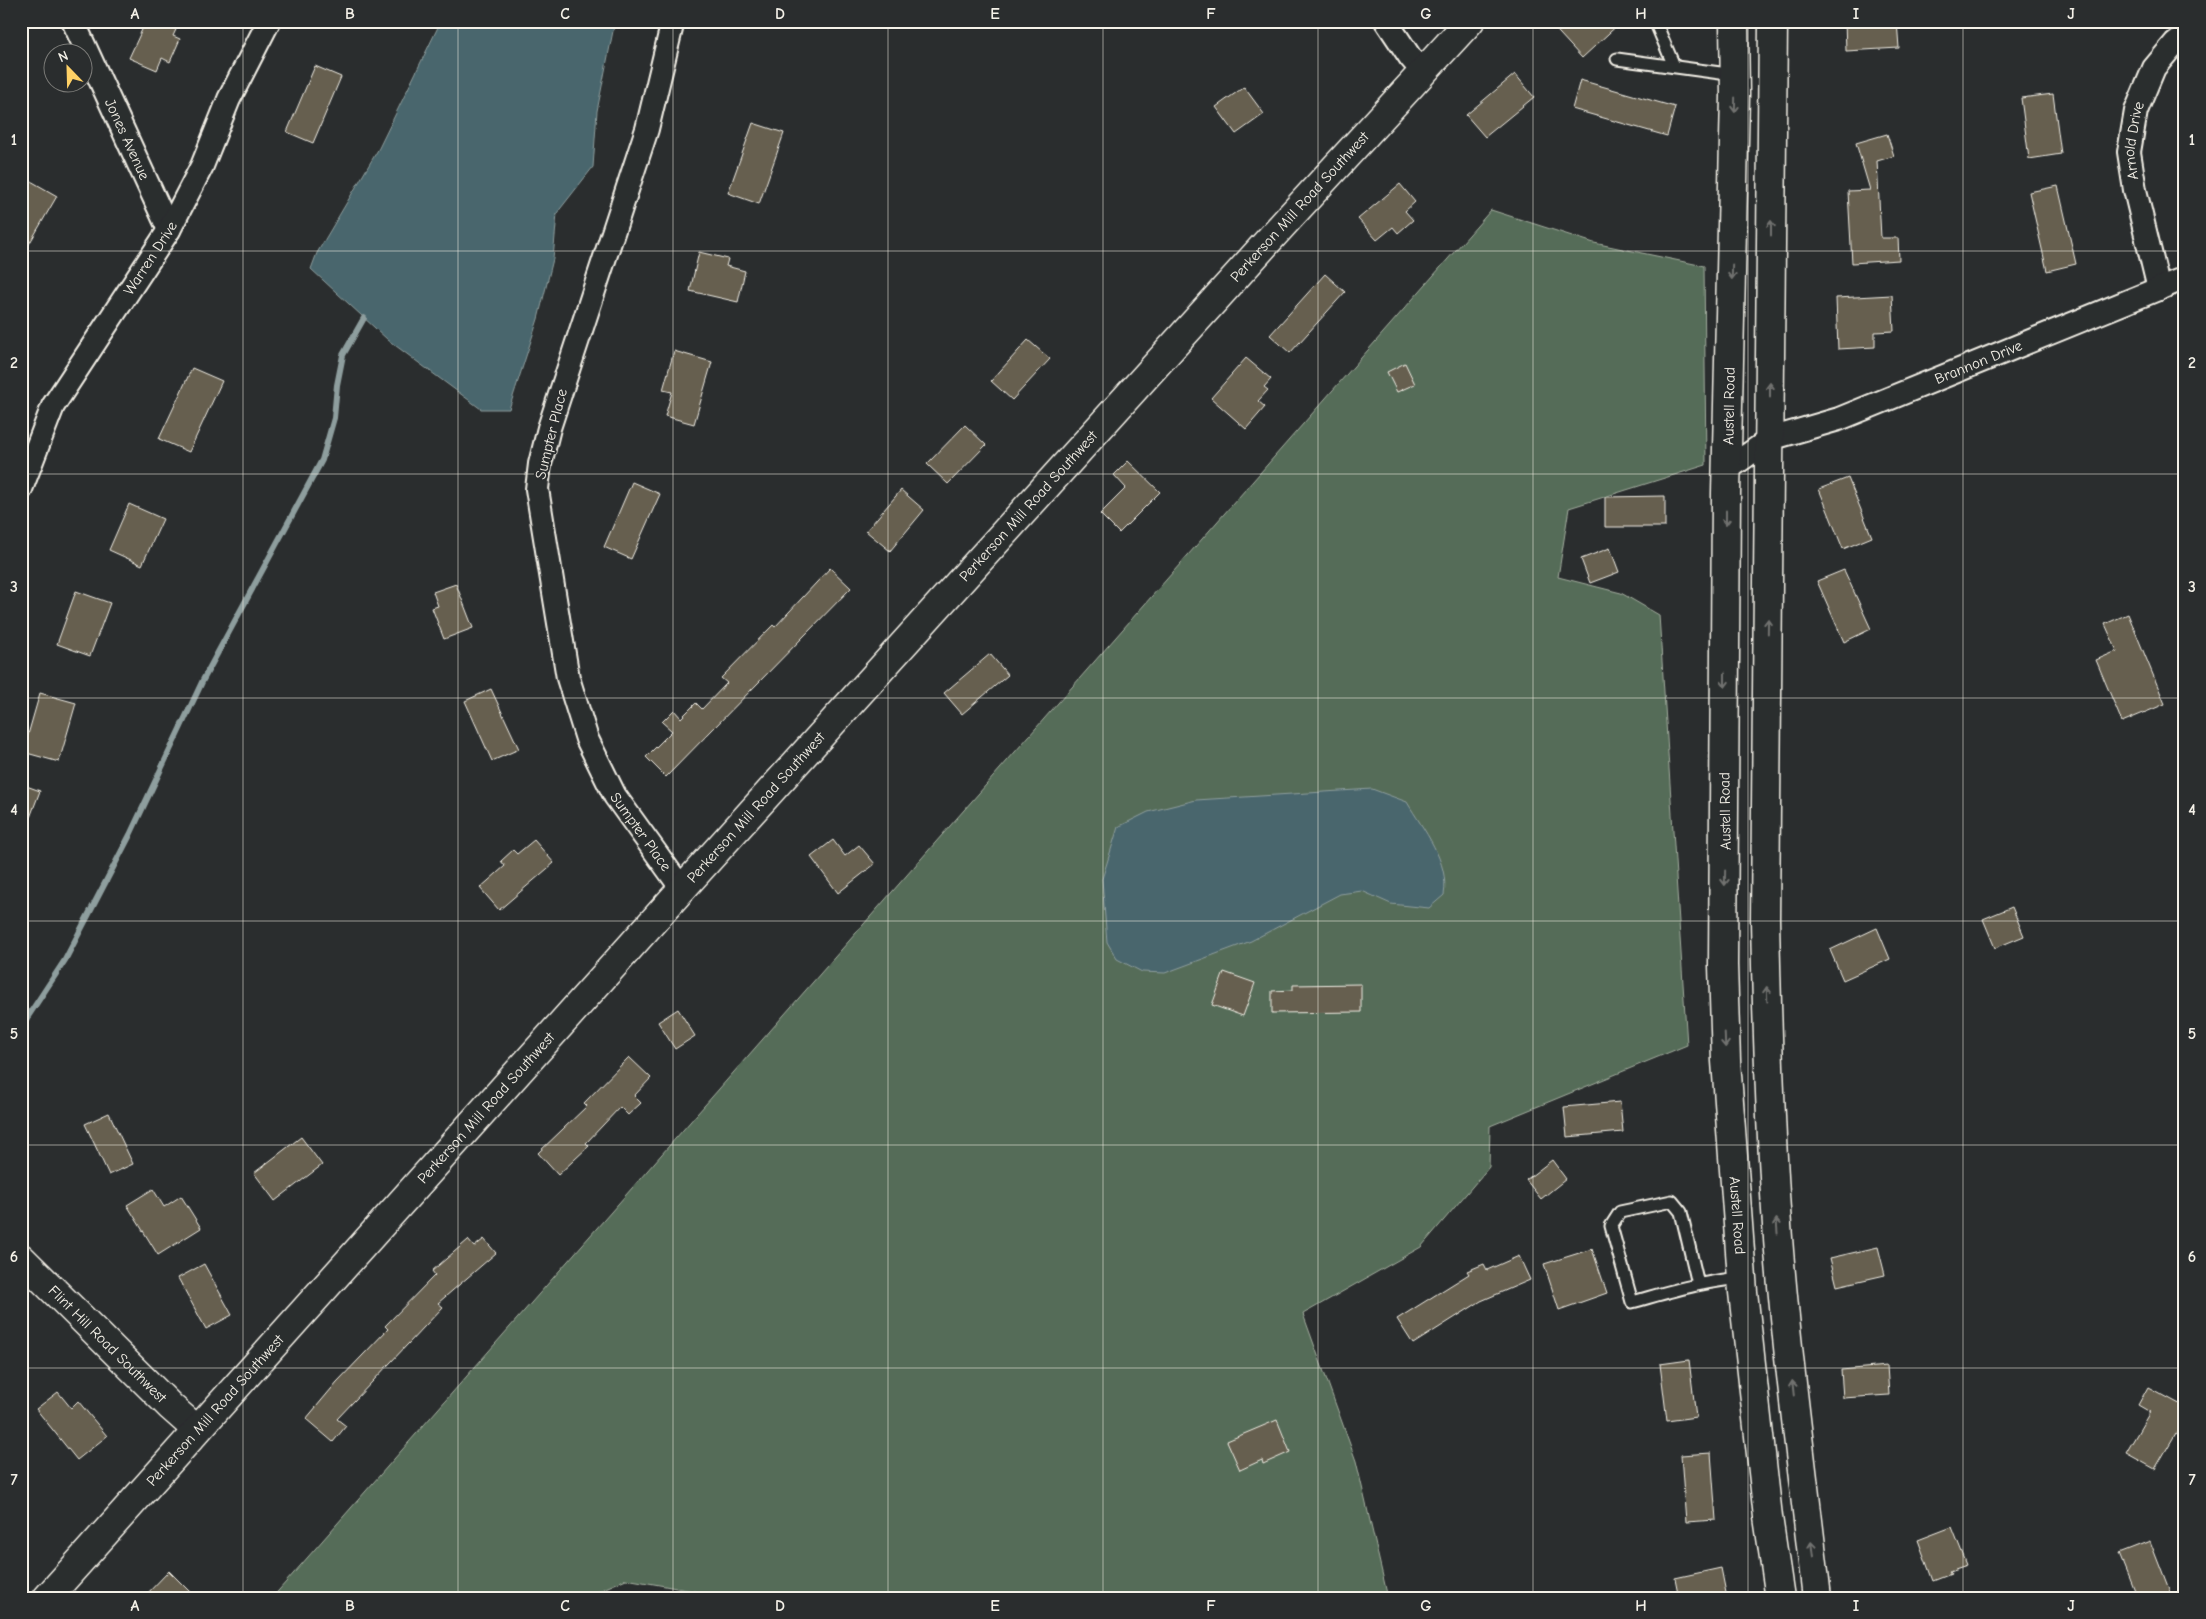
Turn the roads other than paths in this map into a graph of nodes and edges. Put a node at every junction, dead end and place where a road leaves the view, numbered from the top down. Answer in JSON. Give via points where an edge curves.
{"nodes":[{"id":1,"x":73,"y":21,"type":"edge"},
{"id":2,"x":269,"y":21,"type":"edge"},
{"id":3,"x":673,"y":21,"type":"edge"},
{"id":4,"x":1386,"y":21,"type":"edge"},
{"id":5,"x":1470,"y":21,"type":"edge"},
{"id":6,"x":1655,"y":21,"type":"edge"},
{"id":7,"x":1734,"y":21,"type":"edge"},
{"id":8,"x":1773,"y":21,"type":"edge"},
{"id":9,"x":2185,"y":35,"type":"edge"},
{"id":10,"x":1617,"y":59,"type":"dead end"},
{"id":11,"x":1674,"y":66,"type":"junction"},
{"id":12,"x":1423,"y":72,"type":"junction"},
{"id":13,"x":1735,"y":75,"type":"junction"},
{"id":14,"x":169,"y":230,"type":"junction"},
{"id":15,"x":2185,"y":278,"type":"edge"},
{"id":16,"x":2158,"y":288,"type":"junction"},
{"id":17,"x":1770,"y":439,"type":"junction"},
{"id":18,"x":1728,"y":469,"type":"junction"},
{"id":19,"x":21,"y":489,"type":"edge"},
{"id":20,"x":682,"y":889,"type":"junction"},
{"id":21,"x":21,"y":1258,"type":"edge"},
{"id":22,"x":1742,"y":1278,"type":"junction"},
{"id":23,"x":1698,"y":1284,"type":"junction"},
{"id":24,"x":197,"y":1430,"type":"junction"},
{"id":25,"x":47,"y":1598,"type":"edge"},
{"id":26,"x":1780,"y":1598,"type":"edge"},
{"id":27,"x":1817,"y":1598,"type":"edge"}],
"edges":[{"from":1,"to":14,"type":"street","name":"Jones Avenue"},
{"from":2,"to":14,"type":"street","name":"Warren Drive"},
{"from":3,"to":20,"type":"street","name":"Sumpter Place","via":[[647,129],[549,428],[537,489],[568,678],[587,739],[615,796]]},
{"from":4,"to":12,"type":"street"},
{"from":5,"to":12,"type":"main road","name":"Perkerson Mill Road Southwest"},
{"from":6,"to":11,"type":"lane"},
{"from":7,"to":13,"type":"main road","name":"Austell Road"},
{"from":17,"to":8,"type":"main road","one_way":true},
{"from":9,"to":16,"type":"street","name":"Arnold Drive","via":[[2154,68],[2136,111],[2129,152]]},
{"from":10,"to":11,"type":"lane"},
{"from":11,"to":13,"type":"lane"},
{"from":12,"to":20,"type":"main road","name":"Perkerson Mill Road Southwest"},
{"from":13,"to":18,"type":"main road","name":"Austell Road","one_way":true},
{"from":14,"to":19,"type":"street","name":"Warren Drive","via":[[53,406]]},
{"from":15,"to":16,"type":"street","name":"Brannon Drive"},
{"from":16,"to":17,"type":"street","name":"Brannon Drive","via":[[1840,419]]},
{"from":17,"to":18,"type":"street","name":"Brannon Drive"},
{"from":27,"to":17,"type":"main road","one_way":true,"via":[[1777,1225],[1768,1049],[1765,918]]},
{"from":18,"to":22,"type":"main road","name":"Austell Road","one_way":true,"via":[[1723,965],[1726,1061]]},
{"from":20,"to":24,"type":"main road","name":"Perkerson Mill Road Southwest"},
{"from":21,"to":24,"type":"main road","name":"Flint Hill Road Southwest"},
{"from":22,"to":23,"type":"lane"},
{"from":22,"to":26,"type":"main road","name":"Austell Road"},
{"from":23,"to":23,"type":"lane","via":[[1632,1302],[1611,1226],[1620,1212],[1672,1201],[1680,1212]]},
{"from":24,"to":25,"type":"main road","name":"Perkerson Mill Road Southwest"}]}
